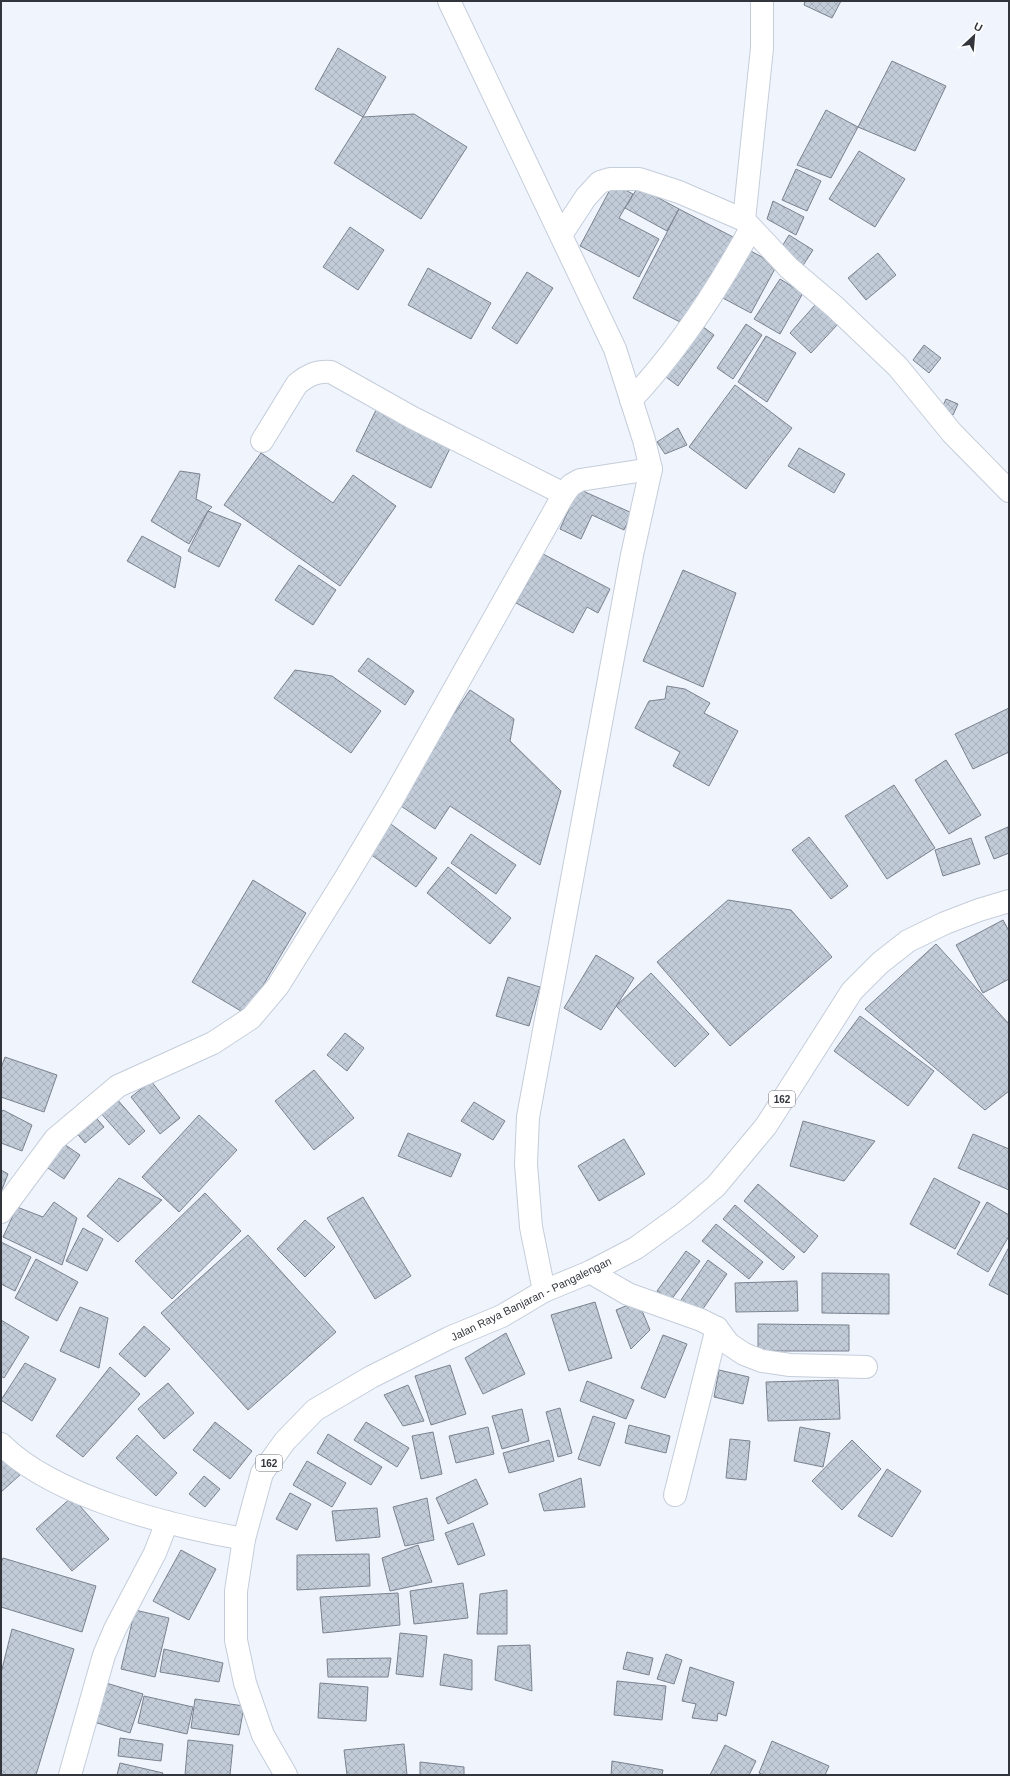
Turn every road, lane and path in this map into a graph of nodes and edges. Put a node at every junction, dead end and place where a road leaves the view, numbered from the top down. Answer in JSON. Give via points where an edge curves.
{"nodes":[{"id":1,"x":449,"y":1,"type":"edge"},
{"id":2,"x":762,"y":1,"type":"edge"},
{"id":3,"x":748,"y":224,"type":"junction"},
{"id":4,"x":561,"y":235,"type":"junction"},
{"id":5,"x":631,"y":400,"type":"junction"},
{"id":6,"x":262,"y":442,"type":"dead end"},
{"id":7,"x":651,"y":469,"type":"junction"},
{"id":8,"x":1009,"y":491,"type":"edge"},
{"id":9,"x":564,"y":494,"type":"junction"},
{"id":10,"x":1009,"y":901,"type":"edge"},
{"id":11,"x":1,"y":1212,"type":"edge"},
{"id":12,"x":590,"y":1272,"type":"junction"},
{"id":13,"x":544,"y":1291,"type":"junction"},
{"id":14,"x":717,"y":1328,"type":"junction"},
{"id":15,"x":866,"y":1367,"type":"dead end"},
{"id":16,"x":1,"y":1444,"type":"edge"},
{"id":17,"x":675,"y":1496,"type":"dead end"},
{"id":18,"x":167,"y":1522,"type":"junction"},
{"id":19,"x":244,"y":1539,"type":"junction"},
{"id":20,"x":70,"y":1775,"type":"edge"},
{"id":21,"x":286,"y":1775,"type":"edge"}],
"edges":[{"from":1,"to":4,"type":"street"},
{"from":2,"to":3,"type":"street","via":[[762,48]]},
{"from":3,"to":4,"type":"street","via":[[679,192],[638,179],[610,178],[600,182],[586,197]]},
{"from":3,"to":5,"type":"street","via":[[730,267],[684,336],[652,378]]},
{"from":3,"to":8,"type":"street","via":[[788,268],[835,307],[898,367],[952,433]]},
{"from":4,"to":5,"type":"street","via":[[615,349]]},
{"from":5,"to":7,"type":"street"},
{"from":6,"to":9,"type":"street","via":[[297,384],[316,372],[331,372],[413,418]]},
{"from":7,"to":9,"type":"street","via":[[580,480],[571,485]]},
{"from":7,"to":13,"type":"street","via":[[630,562],[528,1117],[526,1164],[530,1227]]},
{"from":9,"to":11,"type":"street","via":[[384,812],[278,986],[251,1018],[213,1043],[118,1086],[55,1138]]},
{"from":10,"to":12,"type":"street","name":"Jalan Raya Banjaran - Pangalengan","number":"162","via":[[945,922],[908,941],[880,963],[852,991],[766,1126],[716,1186],[636,1248]]},
{"from":12,"to":13,"type":"street","name":"Jalan Raya Banjaran - Pangalengan","number":"162"},
{"from":12,"to":14,"type":"street","via":[[628,1294]]},
{"from":13,"to":19,"type":"street","name":"Jalan Raya Banjaran - Pangalengan","number":"162","via":[[502,1316],[449,1338],[371,1377],[315,1410],[285,1442],[262,1473]]},
{"from":14,"to":15,"type":"street","via":[[729,1344],[762,1362]]},
{"from":14,"to":17,"type":"street"},
{"from":16,"to":18,"type":"street","via":[[11,1454],[36,1470],[80,1493]]},
{"from":18,"to":19,"type":"street"},
{"from":18,"to":20,"type":"street","via":[[155,1553],[104,1655]]},
{"from":19,"to":21,"type":"street","name":"Jalan Raya Banjaran - Pangalengan","number":"162","via":[[236,1591],[236,1640],[245,1683],[263,1735]]}]}
